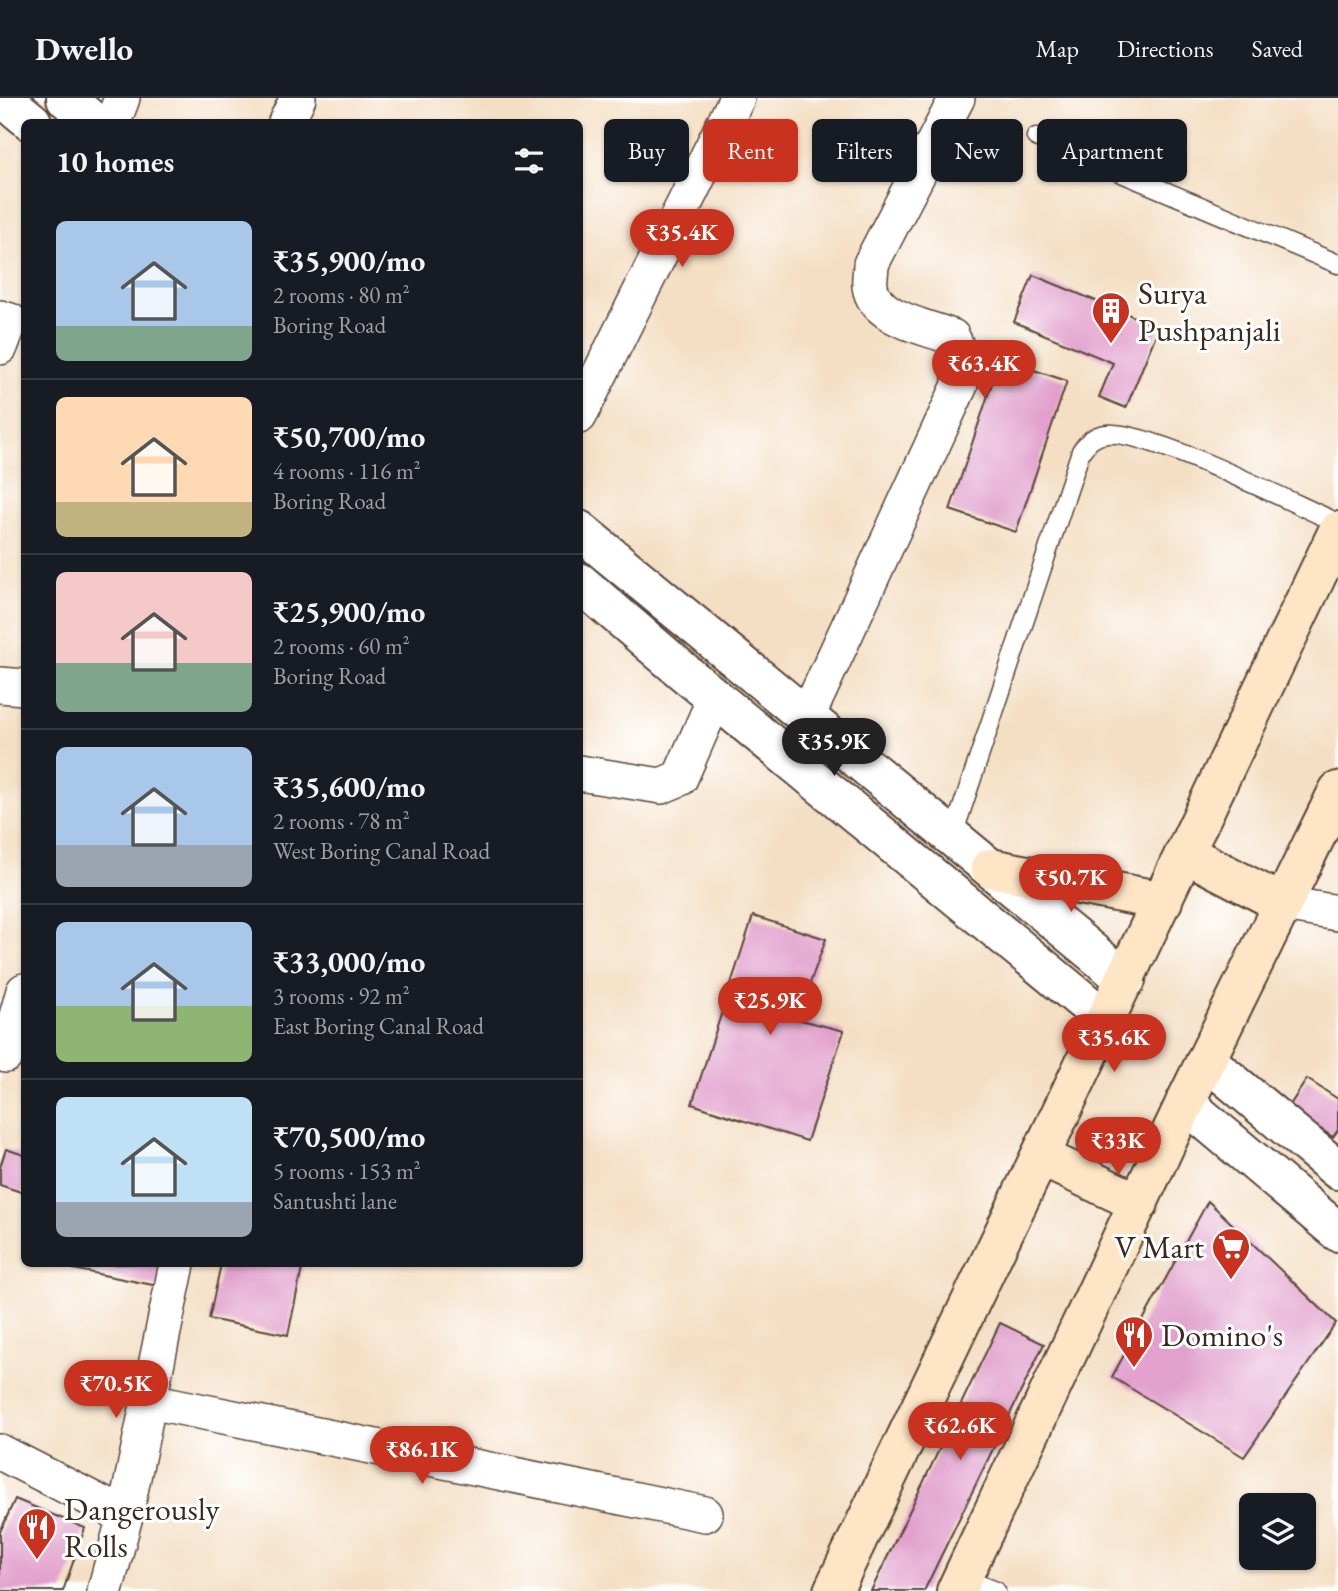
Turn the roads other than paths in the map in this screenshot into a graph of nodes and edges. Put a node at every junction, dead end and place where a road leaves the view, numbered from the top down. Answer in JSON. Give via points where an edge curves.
{"nodes":[{"id":1,"x":3,"y":98,"type":"edge"},
{"id":2,"x":66,"y":98,"type":"edge"},
{"id":3,"x":122,"y":98,"type":"edge"},
{"id":4,"x":298,"y":98,"type":"edge"},
{"id":5,"x":737,"y":98,"type":"edge"},
{"id":6,"x":957,"y":98,"type":"edge"},
{"id":7,"x":28,"y":119,"type":"edge"},
{"id":8,"x":90,"y":119,"type":"edge"},
{"id":9,"x":114,"y":119,"type":"edge"},
{"id":10,"x":288,"y":119,"type":"edge"},
{"id":11,"x":1036,"y":138,"type":"dead end"},
{"id":12,"x":1338,"y":264,"type":"edge"},
{"id":13,"x":0,"y":318,"type":"edge"},
{"id":14,"x":0,"y":347,"type":"edge"},
{"id":15,"x":583,"y":408,"type":"edge"},
{"id":16,"x":1338,"y":523,"type":"edge"},
{"id":17,"x":1338,"y":531,"type":"edge"},
{"id":18,"x":583,"y":533,"type":"edge"},
{"id":19,"x":583,"y":585,"type":"edge"},
{"id":20,"x":0,"y":685,"type":"edge"},
{"id":21,"x":21,"y":687,"type":"edge"},
{"id":22,"x":716,"y":696,"type":"junction"},
{"id":23,"x":807,"y":717,"type":"junction"},
{"id":24,"x":583,"y":774,"type":"edge"},
{"id":25,"x":1338,"y":791,"type":"edge"},
{"id":26,"x":952,"y":838,"type":"junction"},
{"id":27,"x":1185,"y":853,"type":"junction"},
{"id":28,"x":990,"y":868,"type":"junction"},
{"id":29,"x":1163,"y":901,"type":"junction"},
{"id":30,"x":1283,"y":904,"type":"junction"},
{"id":31,"x":1338,"y":914,"type":"edge"},
{"id":32,"x":1126,"y":980,"type":"junction"},
{"id":33,"x":21,"y":1004,"type":"edge"},
{"id":34,"x":1106,"y":1020,"type":"junction"},
{"id":35,"x":10,"y":1057,"type":"edge"},
{"id":36,"x":1206,"y":1060,"type":"junction"},
{"id":37,"x":1185,"y":1103,"type":"junction"},
{"id":38,"x":1041,"y":1157,"type":"junction"},
{"id":39,"x":1338,"y":1170,"type":"edge"},
{"id":40,"x":1139,"y":1203,"type":"junction"},
{"id":41,"x":1338,"y":1232,"type":"edge"},
{"id":42,"x":176,"y":1267,"type":"edge"},
{"id":43,"x":150,"y":1401,"type":"junction"},
{"id":44,"x":0,"y":1452,"type":"edge"},
{"id":45,"x":705,"y":1514,"type":"dead end"},
{"id":46,"x":125,"y":1516,"type":"junction"},
{"id":47,"x":972,"y":1587,"type":"edge"},
{"id":48,"x":105,"y":1591,"type":"edge"},
{"id":49,"x":833,"y":1591,"type":"edge"}],
"edges":[{"from":1,"to":7,"type":"street"},
{"from":2,"to":8,"type":"street"},
{"from":3,"to":9,"type":"street"},
{"from":4,"to":10,"type":"street"},
{"from":5,"to":15,"type":"street"},
{"from":6,"to":23,"type":"street","via":[[872,264],[870,287],[878,306],[952,337],[961,355],[960,385]]},
{"from":11,"to":12,"type":"lane"},
{"from":13,"to":14,"type":"street","via":[[10,321]]},
{"from":16,"to":26,"type":"lane","via":[[1159,445],[1106,434],[1090,439],[1081,451]]},
{"from":17,"to":27,"type":"main road"},
{"from":18,"to":23,"type":"street"},
{"from":19,"to":22,"type":"street"},
{"from":20,"to":21,"type":"street"},
{"from":22,"to":24,"type":"street","via":[[680,779],[661,786]]},
{"from":22,"to":34,"type":"street"},
{"from":23,"to":26,"type":"street"},
{"from":25,"to":30,"type":"main road"},
{"from":26,"to":28,"type":"street"},
{"from":27,"to":29,"type":"main road"},
{"from":27,"to":30,"type":"main road"},
{"from":28,"to":29,"type":"main road"},
{"from":28,"to":32,"type":"street"},
{"from":29,"to":32,"type":"main road"},
{"from":30,"to":31,"type":"street"},
{"from":30,"to":36,"type":"main road"},
{"from":32,"to":34,"type":"main road"},
{"from":33,"to":35,"type":"street"},
{"from":34,"to":38,"type":"main road"},
{"from":36,"to":37,"type":"main road"},
{"from":36,"to":39,"type":"street"},
{"from":37,"to":40,"type":"main road"},
{"from":37,"to":41,"type":"street"},
{"from":38,"to":40,"type":"main road"},
{"from":38,"to":49,"type":"main road"},
{"from":40,"to":47,"type":"main road"},
{"from":42,"to":43,"type":"street"},
{"from":43,"to":45,"type":"street"},
{"from":43,"to":46,"type":"street"},
{"from":44,"to":46,"type":"street"},
{"from":46,"to":48,"type":"street"}]}
